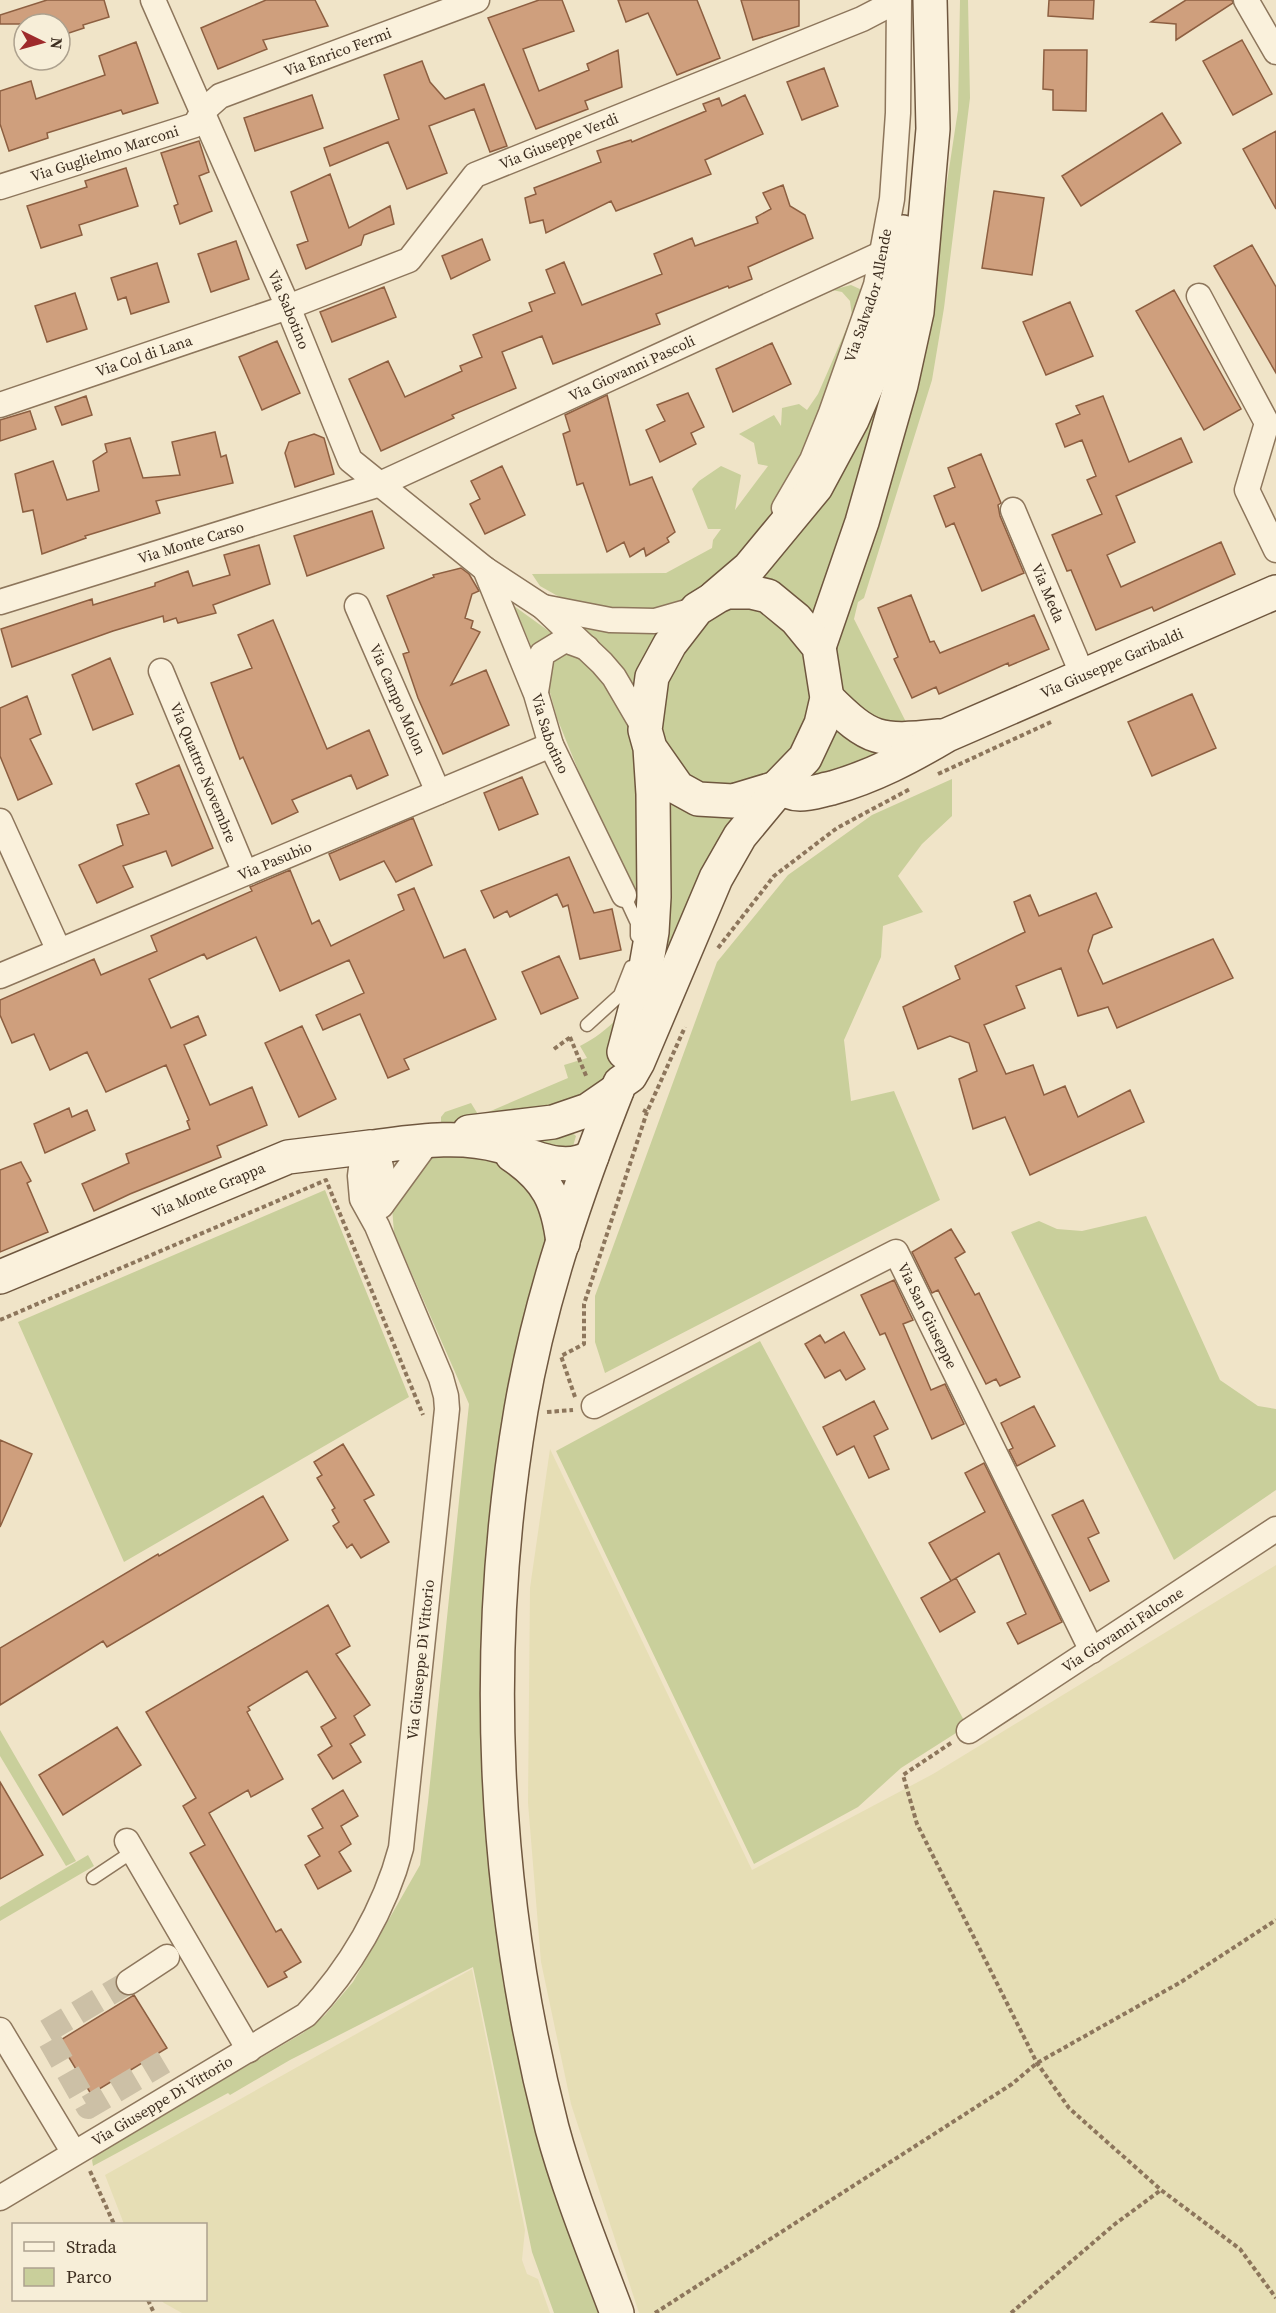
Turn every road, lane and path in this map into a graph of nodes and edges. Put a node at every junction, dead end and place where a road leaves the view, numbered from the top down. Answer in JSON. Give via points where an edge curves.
{"nodes":[{"id":1,"x":153,"y":0,"type":"edge"},
{"id":2,"x":477,"y":0,"type":"edge"},
{"id":3,"x":893,"y":0,"type":"edge"},
{"id":4,"x":899,"y":0,"type":"edge"},
{"id":5,"x":1246,"y":0,"type":"edge"},
{"id":6,"x":932,"y":18,"type":"edge"},
{"id":7,"x":862,"y":19,"type":"junction"},
{"id":8,"x":899,"y":32,"type":"junction"},
{"id":9,"x":1276,"y":52,"type":"edge"},
{"id":10,"x":203,"y":111,"type":"junction"},
{"id":11,"x":0,"y":187,"type":"edge"},
{"id":12,"x":883,"y":253,"type":"junction"},
{"id":13,"x":1199,"y":296,"type":"dead end"},
{"id":14,"x":288,"y":307,"type":"junction"},
{"id":15,"x":0,"y":405,"type":"edge"},
{"id":16,"x":380,"y":484,"type":"junction"},
{"id":17,"x":1013,"y":510,"type":"dead end"},
{"id":18,"x":1276,"y":550,"type":"edge"},
{"id":19,"x":485,"y":568,"type":"junction"},
{"id":20,"x":748,"y":568,"type":"junction"},
{"id":21,"x":1276,"y":592,"type":"edge"},
{"id":22,"x":0,"y":602,"type":"edge"},
{"id":23,"x":704,"y":604,"type":"junction"},
{"id":24,"x":357,"y":606,"type":"dead end"},
{"id":25,"x":543,"y":607,"type":"junction"},
{"id":26,"x":819,"y":647,"type":"junction"},
{"id":27,"x":587,"y":648,"type":"junction"},
{"id":28,"x":161,"y":671,"type":"dead end"},
{"id":29,"x":1083,"y":676,"type":"junction"},
{"id":30,"x":536,"y":694,"type":"junction"},
{"id":31,"x":827,"y":698,"type":"junction"},
{"id":32,"x":648,"y":739,"type":"junction"},
{"id":33,"x":550,"y":745,"type":"junction"},
{"id":34,"x":954,"y":749,"type":"junction"},
{"id":35,"x":930,"y":778,"type":"dead end"},
{"id":36,"x":920,"y":784,"type":"dead end"},
{"id":37,"x":777,"y":787,"type":"junction"},
{"id":38,"x":438,"y":792,"type":"junction"},
{"id":39,"x":0,"y":820,"type":"edge"},
{"id":40,"x":245,"y":873,"type":"junction"},
{"id":41,"x":624,"y":895,"type":"joint"},
{"id":42,"x":716,"y":950,"type":"dead end"},
{"id":43,"x":58,"y":951,"type":"junction"},
{"id":44,"x":0,"y":976,"type":"edge"},
{"id":45,"x":587,"y":1025,"type":"joint"},
{"id":46,"x":686,"y":1025,"type":"dead end"},
{"id":47,"x":570,"y":1037,"type":"junction"},
{"id":48,"x":554,"y":1049,"type":"dead end"},
{"id":49,"x":609,"y":1087,"type":"junction"},
{"id":50,"x":429,"y":1140,"type":"junction"},
{"id":51,"x":498,"y":1145,"type":"junction"},
{"id":52,"x":371,"y":1147,"type":"junction"},
{"id":53,"x":321,"y":1153,"type":"junction"},
{"id":54,"x":592,"y":1156,"type":"junction"},
{"id":55,"x":374,"y":1210,"type":"junction"},
{"id":56,"x":563,"y":1243,"type":"junction"},
{"id":57,"x":0,"y":1277,"type":"edge"},
{"id":58,"x":0,"y":1320,"type":"edge"},
{"id":59,"x":587,"y":1407,"type":"junction"},
{"id":60,"x":521,"y":1411,"type":"junction"},
{"id":61,"x":425,"y":1420,"type":"dead end"},
{"id":62,"x":1276,"y":1528,"type":"edge"},
{"id":63,"x":1092,"y":1651,"type":"junction"},
{"id":64,"x":969,"y":1731,"type":"joint"},
{"id":65,"x":132,"y":1851,"type":"joint"},
{"id":66,"x":93,"y":1878,"type":"dead end"},
{"id":67,"x":1276,"y":1920,"type":"edge"},
{"id":68,"x":188,"y":1944,"type":"junction"},
{"id":69,"x":167,"y":1957,"type":"joint"},
{"id":70,"x":129,"y":1982,"type":"tunnel mouth"},
{"id":71,"x":0,"y":2030,"type":"edge"},
{"id":72,"x":249,"y":2050,"type":"junction"},
{"id":73,"x":1037,"y":2063,"type":"junction"},
{"id":74,"x":74,"y":2153,"type":"junction"},
{"id":75,"x":1161,"y":2190,"type":"junction"},
{"id":76,"x":0,"y":2198,"type":"edge"},
{"id":77,"x":114,"y":2223,"type":"edge"},
{"id":78,"x":1276,"y":2298,"type":"edge"},
{"id":79,"x":617,"y":2313,"type":"edge"},
{"id":80,"x":655,"y":2313,"type":"edge"},
{"id":81,"x":1011,"y":2313,"type":"edge"}],
"edges":[{"from":1,"to":10,"type":"street","name":"Via Sabotino"},
{"from":2,"to":10,"type":"street","name":"Via Enrico Fermi","via":[[220,96]]},
{"from":3,"to":7,"type":"street","name":"Via Giuseppe Verdi"},
{"from":4,"to":8,"type":"street","name":"Via Salvador Allende"},
{"from":5,"to":9,"type":"street"},
{"from":6,"to":20,"type":"main road","via":[[900,262],[892,308],[873,371],[816,487]]},
{"from":6,"to":26,"type":"main road","via":[[933,129],[917,312],[865,512]]},
{"from":7,"to":8,"type":"street","via":[[883,22]]},
{"from":7,"to":14,"type":"street","name":"Via Giuseppe Verdi","via":[[475,175],[409,260]]},
{"from":8,"to":12,"type":"street","name":"Via Salvador Allende","via":[[898,113]]},
{"from":10,"to":11,"type":"street","name":"Via Guglielmo Marconi","via":[[195,124]]},
{"from":10,"to":14,"type":"street","name":"Via Sabotino"},
{"from":12,"to":16,"type":"street","name":"Via Giovanni Pascoli"},
{"from":12,"to":20,"type":"street","name":"Via Salvador Allende","via":[[856,348],[816,450]]},
{"from":13,"to":18,"type":"street","via":[[1267,423],[1246,490]]},
{"from":14,"to":15,"type":"street","name":"Via Col di Lana"},
{"from":14,"to":16,"type":"street","name":"Via Sabotino","via":[[350,460]]},
{"from":16,"to":19,"type":"street","name":"Via Sabotino"},
{"from":16,"to":22,"type":"street","name":"Via Monte Carso"},
{"from":17,"to":29,"type":"street","name":"Via Meda"},
{"from":19,"to":25,"type":"street","name":"Via Sabotino"},
{"from":19,"to":30,"type":"street","name":"Via Sabotino"},
{"from":20,"to":23,"type":"main road"},
{"from":21,"to":29,"type":"main road","name":"Via Giuseppe Garibaldi"},
{"from":23,"to":25,"type":"street","via":[[655,621],[610,620]]},
{"from":23,"to":26,"type":"main road","via":[[727,592],[768,596]]},
{"from":23,"to":32,"type":"main road","via":[[670,644],[652,677]]},
{"from":24,"to":38,"type":"street","name":"Via Campo Molon"},
{"from":25,"to":27,"type":"street"},
{"from":26,"to":31,"type":"main road"},
{"from":27,"to":30,"type":"street","via":[[565,640],[542,654]]},
{"from":27,"to":32,"type":"street","via":[[614,678]]},
{"from":28,"to":40,"type":"street","name":"Via Quattro Novembre"},
{"from":29,"to":34,"type":"main road","name":"Via Giuseppe Garibaldi"},
{"from":30,"to":33,"type":"street","name":"Via Sabotino"},
{"from":31,"to":34,"type":"main road","name":"Via Giuseppe Garibaldi","via":[[850,721],[871,734]]},
{"from":31,"to":37,"type":"main road","via":[[814,743]]},
{"from":32,"to":37,"type":"main road","via":[[678,788],[698,799],[733,801]]},
{"from":32,"to":49,"type":"main road","via":[[655,833],[651,932],[645,972],[618,1074]]},
{"from":33,"to":38,"type":"street","name":"Via Pasubio"},
{"from":33,"to":41,"type":"street","name":"Via Sabotino"},
{"from":34,"to":35,"type":"path"},
{"from":34,"to":37,"type":"main road","name":"Via Giuseppe Garibaldi","via":[[910,757],[861,780],[816,792],[799,794]]},
{"from":36,"to":42,"type":"path","via":[[837,828],[774,876]]},
{"from":37,"to":49,"type":"main road","via":[[727,856],[638,1062],[630,1076]]},
{"from":38,"to":40,"type":"street","name":"Via Pasubio"},
{"from":39,"to":43,"type":"street"},
{"from":40,"to":43,"type":"street","name":"Via Pasubio"},
{"from":41,"to":45,"type":"lane","via":[[637,923],[637,953],[620,995]]},
{"from":43,"to":44,"type":"street","name":"Via Pasubio"},
{"from":45,"to":47,"type":"path"},
{"from":46,"to":59,"type":"path","via":[[645,1111],[584,1304],[584,1344],[561,1356]]},
{"from":47,"to":48,"type":"path"},
{"from":47,"to":49,"type":"path"},
{"from":49,"to":50,"type":"main road","name":"Via Monte Grappa","via":[[588,1110],[554,1122],[442,1135]]},
{"from":49,"to":54,"type":"main road"},
{"from":50,"to":51,"type":"main road","name":"Via Monte Grappa"},
{"from":50,"to":52,"type":"main road","name":"Via Monte Grappa"},
{"from":50,"to":55,"type":"street"},
{"from":51,"to":54,"type":"main road","name":"Via Monte Grappa","via":[[561,1163],[578,1164]]},
{"from":51,"to":56,"type":"main road","name":"Via Monte Grappa","via":[[523,1162],[549,1192],[557,1206]]},
{"from":52,"to":53,"type":"main road","name":"Via Monte Grappa"},
{"from":52,"to":55,"type":"street","name":"Via Giuseppe Di Vittorio","via":[[383,1176]]},
{"from":53,"to":55,"type":"street","name":"Via Giuseppe Di Vittorio","via":[[339,1161]]},
{"from":53,"to":57,"type":"main road","name":"Via Monte Grappa","via":[[288,1157]]},
{"from":54,"to":56,"type":"main road"},
{"from":55,"to":72,"type":"street","name":"Via Giuseppe Di Vittorio","via":[[441,1378],[447,1409],[401,1848],[393,1878],[335,1983],[306,2015]]},
{"from":56,"to":60,"type":"main road"},
{"from":58,"to":61,"type":"path","via":[[326,1180]]},
{"from":59,"to":60,"type":"path","via":[[562,1412]]},
{"from":59,"to":63,"type":"street","name":"Via San Giuseppe","via":[[896,1252]]},
{"from":60,"to":79,"type":"main road","via":[[499,1610],[501,1805],[512,1916],[553,2129],[583,2225]]},
{"from":62,"to":63,"type":"street","name":"Via Giovanni Falcone"},
{"from":63,"to":64,"type":"street","name":"Via Giovanni Falcone"},
{"from":64,"to":73,"type":"path","via":[[903,1775],[917,1824]]},
{"from":65,"to":66,"type":"lane"},
{"from":65,"to":68,"type":"street","name":"Via Giuseppe Di Vittorio"},
{"from":67,"to":73,"type":"path","via":[[1180,1982]]},
{"from":68,"to":69,"type":"lane"},
{"from":68,"to":72,"type":"street","name":"Via Giuseppe Di Vittorio"},
{"from":69,"to":70,"type":"street"},
{"from":71,"to":74,"type":"street"},
{"from":72,"to":74,"type":"street","name":"Via Giuseppe Di Vittorio"},
{"from":73,"to":75,"type":"path","via":[[1069,2108]]},
{"from":73,"to":80,"type":"path","via":[[992,2097]]},
{"from":74,"to":76,"type":"street","name":"Via Giuseppe Di Vittorio"},
{"from":74,"to":77,"type":"path","via":[[90,2172]]},
{"from":75,"to":78,"type":"path","via":[[1240,2249]]},
{"from":75,"to":81,"type":"path"}]}
